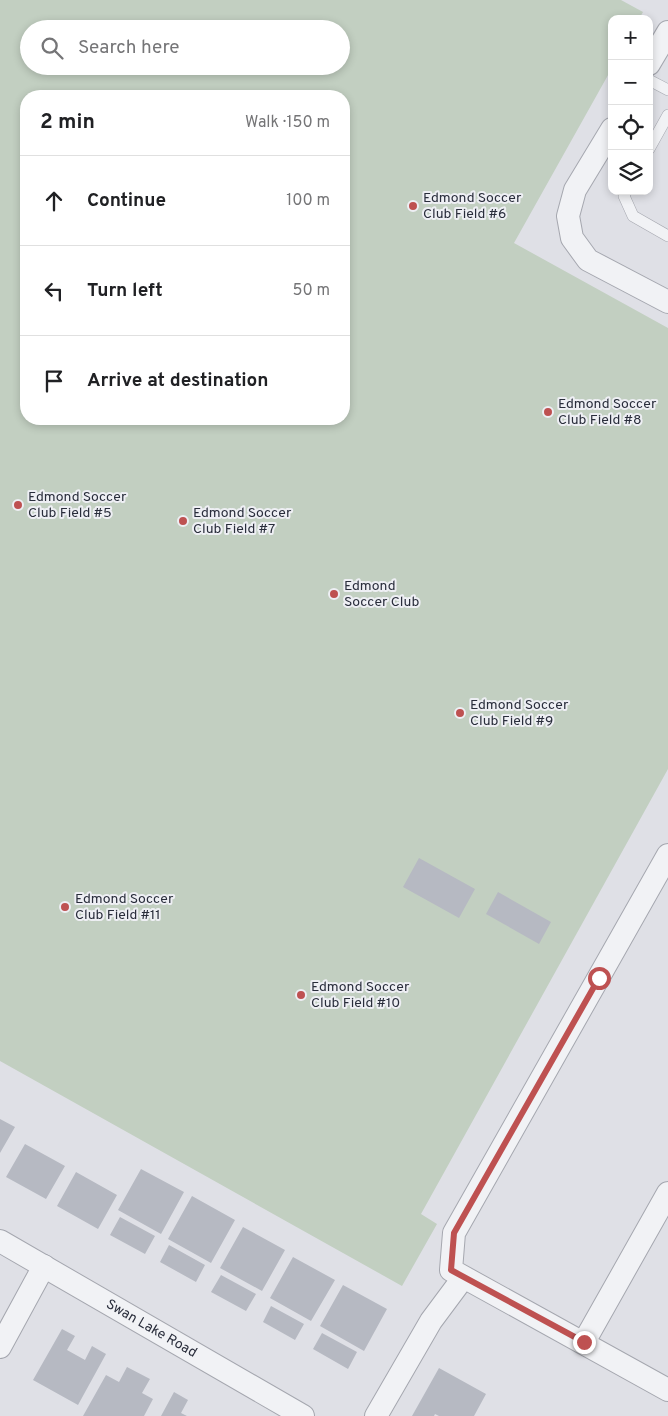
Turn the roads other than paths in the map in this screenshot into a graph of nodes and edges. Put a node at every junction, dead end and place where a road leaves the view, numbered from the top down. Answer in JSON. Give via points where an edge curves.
{"nodes":[{"id":1,"x":668,"y":32,"type":"edge"},
{"id":2,"x":651,"y":60,"type":"edge"},
{"id":3,"x":653,"y":82,"type":"edge"},
{"id":4,"x":668,"y":90,"type":"edge"},
{"id":5,"x":668,"y":115,"type":"edge"},
{"id":6,"x":608,"y":136,"type":"edge"},
{"id":7,"x":653,"y":142,"type":"edge"},
{"id":8,"x":624,"y":195,"type":"edge"},
{"id":9,"x":668,"y":236,"type":"edge"},
{"id":10,"x":668,"y":302,"type":"edge"},
{"id":11,"x":668,"y":855,"type":"edge"},
{"id":12,"x":668,"y":1193,"type":"edge"},
{"id":13,"x":0,"y":1241,"type":"edge"},
{"id":14,"x":44,"y":1266,"type":"junction"},
{"id":15,"x":463,"y":1278,"type":"junction"},
{"id":16,"x":584,"y":1342,"type":"junction"},
{"id":17,"x":0,"y":1347,"type":"edge"},
{"id":18,"x":668,"y":1390,"type":"edge"},
{"id":19,"x":302,"y":1416,"type":"edge"},
{"id":20,"x":376,"y":1416,"type":"edge"}],
"edges":[{"from":1,"to":2,"type":"street"},
{"from":3,"to":4,"type":"lane"},
{"from":5,"to":7,"type":"lane"},
{"from":6,"to":10,"type":"street","via":[[575,190],[568,216],[572,238],[588,260]]},
{"from":8,"to":9,"type":"lane","via":[[633,216]]},
{"from":11,"to":15,"type":"street","via":[[454,1233],[451,1270]]},
{"from":12,"to":16,"type":"street"},
{"from":13,"to":14,"type":"street","name":"Swan Lake Road"},
{"from":14,"to":17,"type":"street"},
{"from":14,"to":19,"type":"street","name":"Swan Lake Road"},
{"from":15,"to":16,"type":"street"},
{"from":15,"to":20,"type":"street","via":[[430,1322]]},
{"from":16,"to":18,"type":"street"}]}
